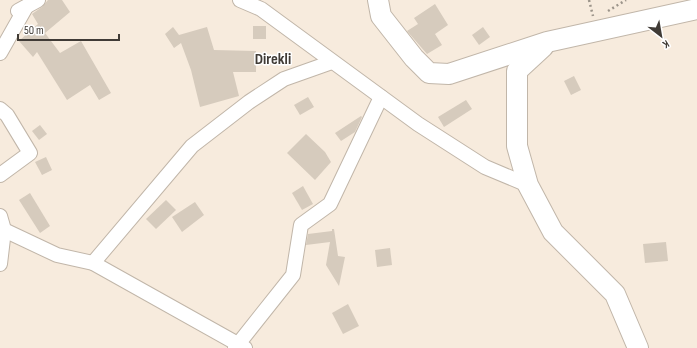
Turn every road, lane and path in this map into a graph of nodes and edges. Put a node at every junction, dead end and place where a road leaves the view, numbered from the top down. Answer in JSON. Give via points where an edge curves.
{"nodes":[{"id":1,"x":38,"y":0,"type":"edge"},
{"id":2,"x":240,"y":0,"type":"edge"},
{"id":3,"x":378,"y":0,"type":"edge"},
{"id":4,"x":589,"y":0,"type":"edge"},
{"id":5,"x":626,"y":0,"type":"edge"},
{"id":6,"x":697,"y":9,"type":"edge"},
{"id":7,"x":605,"y":12,"type":"dead end"},
{"id":8,"x":599,"y":16,"type":"dead end"},
{"id":9,"x":547,"y":42,"type":"junction"},
{"id":10,"x":0,"y":53,"type":"edge"},
{"id":11,"x":332,"y":62,"type":"junction"},
{"id":12,"x":381,"y":97,"type":"junction"},
{"id":13,"x":0,"y":109,"type":"edge"},
{"id":14,"x":0,"y":175,"type":"edge"},
{"id":15,"x":528,"y":185,"type":"junction"},
{"id":16,"x":2,"y":223,"type":"edge"},
{"id":17,"x":0,"y":264,"type":"edge"},
{"id":18,"x":93,"y":264,"type":"junction"},
{"id":19,"x":240,"y":346,"type":"edge"},
{"id":20,"x":638,"y":348,"type":"edge"}],
"edges":[{"from":1,"to":10,"type":"street","via":[[20,10]]},
{"from":2,"to":11,"type":"street","via":[[261,9]]},
{"from":3,"to":9,"type":"street","via":[[381,16],[429,73],[449,74]]},
{"from":4,"to":8,"type":"path","via":[[594,19]]},
{"from":5,"to":7,"type":"path"},
{"from":6,"to":9,"type":"street"},
{"from":9,"to":15,"type":"street","via":[[517,71],[517,146]]},
{"from":11,"to":12,"type":"street"},
{"from":11,"to":18,"type":"street","via":[[284,79],[249,102],[192,146]]},
{"from":12,"to":15,"type":"street","via":[[418,124],[485,166]]},
{"from":12,"to":19,"type":"street","via":[[330,204],[301,225],[293,275]]},
{"from":13,"to":14,"type":"street","via":[[7,115],[30,153]]},
{"from":15,"to":20,"type":"street","via":[[553,232],[615,294]]},
{"from":16,"to":17,"type":"street"},
{"from":16,"to":18,"type":"street","via":[[57,255]]},
{"from":18,"to":19,"type":"street"}]}
